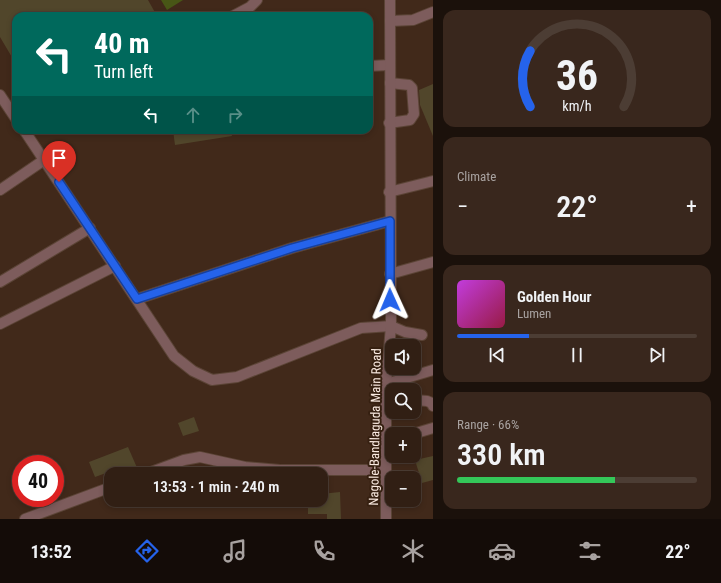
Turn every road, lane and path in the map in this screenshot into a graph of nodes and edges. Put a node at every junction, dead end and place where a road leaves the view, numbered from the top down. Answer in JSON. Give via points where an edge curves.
{"nodes":[{"id":1,"x":257,"y":0,"type":"edge"},
{"id":2,"x":390,"y":0,"type":"edge"},
{"id":3,"x":241,"y":12,"type":"edge"},
{"id":4,"x":433,"y":12,"type":"edge"},
{"id":5,"x":390,"y":20,"type":"junction"},
{"id":6,"x":390,"y":65,"type":"junction"},
{"id":7,"x":373,"y":66,"type":"edge"},
{"id":8,"x":390,"y":82,"type":"junction"},
{"id":9,"x":0,"y":95,"type":"edge"},
{"id":10,"x":12,"y":112,"type":"edge"},
{"id":11,"x":389,"y":123,"type":"junction"},
{"id":12,"x":27,"y":134,"type":"edge"},
{"id":13,"x":44,"y":160,"type":"junction"},
{"id":14,"x":433,"y":181,"type":"edge"},
{"id":15,"x":0,"y":190,"type":"edge"},
{"id":16,"x":389,"y":192,"type":"junction"},
{"id":17,"x":390,"y":221,"type":"junction"},
{"id":18,"x":90,"y":228,"type":"junction"},
{"id":19,"x":433,"y":262,"type":"edge"},
{"id":20,"x":115,"y":266,"type":"junction"},
{"id":21,"x":390,"y":274,"type":"junction"},
{"id":22,"x":0,"y":282,"type":"edge"},
{"id":23,"x":137,"y":299,"type":"junction"},
{"id":24,"x":0,"y":324,"type":"edge"},
{"id":25,"x":391,"y":326,"type":"junction"},
{"id":26,"x":422,"y":335,"type":"dead end"},
{"id":27,"x":433,"y":370,"type":"edge"},
{"id":28,"x":386,"y":383,"type":"edge"},
{"id":29,"x":389,"y":383,"type":"edge"},
{"id":30,"x":421,"y":401,"type":"edge"},
{"id":31,"x":433,"y":406,"type":"edge"},
{"id":32,"x":433,"y":428,"type":"edge"},
{"id":33,"x":421,"y":432,"type":"edge"},
{"id":34,"x":387,"y":463,"type":"edge"},
{"id":35,"x":165,"y":467,"type":"edge"},
{"id":36,"x":253,"y":467,"type":"edge"},
{"id":37,"x":328,"y":470,"type":"edge"},
{"id":38,"x":386,"y":470,"type":"junction"},
{"id":39,"x":104,"y":490,"type":"edge"},
{"id":40,"x":25,"y":519,"type":"edge"},
{"id":41,"x":386,"y":519,"type":"edge"}],
"edges":[{"from":1,"to":3,"type":"street"},
{"from":2,"to":5,"type":"street","name":"Nagole-Bandlaguda Main Road"},
{"from":4,"to":5,"type":"street","via":[[413,20]]},
{"from":5,"to":6,"type":"street","name":"Nagole-Bandlaguda Main Road"},
{"from":6,"to":7,"type":"street"},
{"from":6,"to":8,"type":"street","name":"Nagole-Bandlaguda Main Road"},
{"from":8,"to":11,"type":"street","name":"Nagole-Bandlaguda Main Road"},
{"from":8,"to":11,"type":"street","via":[[409,85],[412,88],[414,114],[410,120]]},
{"from":9,"to":10,"type":"street"},
{"from":11,"to":16,"type":"street","name":"Nagole-Bandlaguda Main Road"},
{"from":12,"to":13,"type":"street"},
{"from":13,"to":15,"type":"street"},
{"from":13,"to":18,"type":"street"},
{"from":14,"to":16,"type":"street"},
{"from":16,"to":17,"type":"street","name":"Nagole-Bandlaguda Main Road"},
{"from":17,"to":21,"type":"street","name":"Nagole-Bandlaguda Main Road"},
{"from":17,"to":23,"type":"street","via":[[292,248]]},
{"from":18,"to":20,"type":"street"},
{"from":18,"to":22,"type":"street"},
{"from":19,"to":21,"type":"street"},
{"from":20,"to":23,"type":"street"},
{"from":20,"to":24,"type":"street"},
{"from":21,"to":25,"type":"street","name":"Nagole-Bandlaguda Main Road"},
{"from":23,"to":25,"type":"street","via":[[174,356],[193,371],[212,380],[237,377],[361,328]]},
{"from":25,"to":26,"type":"street"},
{"from":25,"to":28,"type":"street","name":"Nagole-Bandlaguda Main Road"},
{"from":27,"to":29,"type":"street"},
{"from":30,"to":31,"type":"street","via":[[432,403]]},
{"from":32,"to":33,"type":"street"},
{"from":34,"to":38,"type":"street","name":"Nagole-Bandlaguda Main Road"},
{"from":35,"to":36,"type":"street","via":[[200,457]]},
{"from":37,"to":38,"type":"street"},
{"from":38,"to":41,"type":"street","name":"Nagole-Bandlaguda Main Road"},
{"from":39,"to":40,"type":"street"}]}
